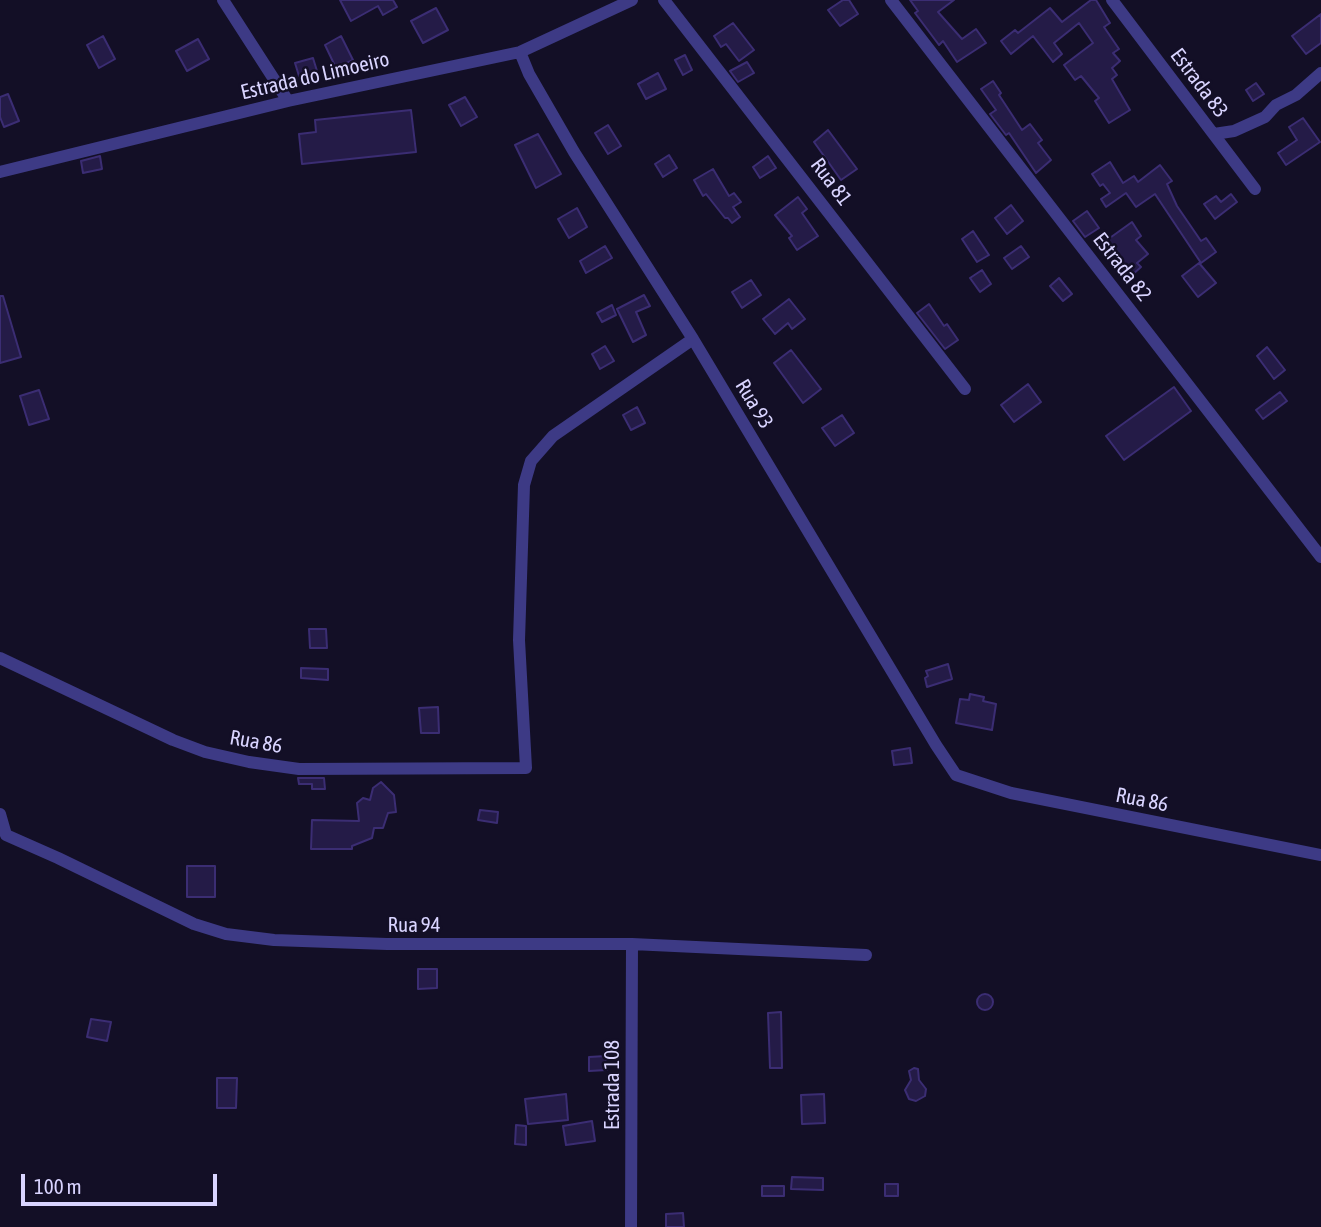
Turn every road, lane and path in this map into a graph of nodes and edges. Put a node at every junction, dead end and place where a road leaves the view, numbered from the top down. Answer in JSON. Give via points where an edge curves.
{"nodes":[{"id":1,"x":223,"y":0,"type":"edge"},
{"id":2,"x":632,"y":0,"type":"edge"},
{"id":3,"x":664,"y":0,"type":"edge"},
{"id":4,"x":891,"y":0,"type":"edge"},
{"id":5,"x":1112,"y":0,"type":"edge"},
{"id":6,"x":520,"y":52,"type":"junction"},
{"id":7,"x":1321,"y":73,"type":"edge"},
{"id":8,"x":288,"y":101,"type":"junction"},
{"id":9,"x":1214,"y":134,"type":"junction"},
{"id":10,"x":0,"y":172,"type":"edge"},
{"id":11,"x":1255,"y":189,"type":"dead end"},
{"id":12,"x":693,"y":338,"type":"junction"},
{"id":13,"x":965,"y":389,"type":"dead end"},
{"id":14,"x":1321,"y":557,"type":"edge"},
{"id":15,"x":0,"y":658,"type":"edge"},
{"id":16,"x":957,"y":775,"type":"joint"},
{"id":17,"x":0,"y":814,"type":"edge"},
{"id":18,"x":3,"y":835,"type":"edge"},
{"id":19,"x":1321,"y":855,"type":"edge"},
{"id":20,"x":632,"y":944,"type":"junction"},
{"id":21,"x":866,"y":955,"type":"dead end"},
{"id":22,"x":631,"y":1227,"type":"edge"}],
"edges":[{"from":1,"to":8,"type":"street"},
{"from":2,"to":6,"type":"street","name":"Estrada do Limoeiro"},
{"from":3,"to":13,"type":"street","name":"Rua 81"},
{"from":4,"to":14,"type":"street","name":"Estrada 82"},
{"from":5,"to":9,"type":"street","name":"Estrada 83"},
{"from":6,"to":8,"type":"street","name":"Estrada do Limoeiro"},
{"from":6,"to":12,"type":"street","name":"Rua 93","via":[[574,152]]},
{"from":7,"to":9,"type":"street","via":[[1265,117]]},
{"from":8,"to":10,"type":"street","name":"Estrada do Limoeiro"},
{"from":9,"to":11,"type":"street","name":"Estrada 83"},
{"from":12,"to":15,"type":"street","name":"Rua 86","via":[[553,436],[531,461],[523,485],[519,640],[526,768],[299,769],[249,762],[173,740]]},
{"from":12,"to":16,"type":"street","name":"Rua 93"},
{"from":16,"to":19,"type":"street","name":"Rua 86","via":[[1011,793]]},
{"from":17,"to":18,"type":"street","name":"Rua 94"},
{"from":18,"to":20,"type":"street","name":"Rua 94","via":[[194,925],[226,934],[387,944]]},
{"from":20,"to":21,"type":"street","name":"Rua 94"},
{"from":20,"to":22,"type":"street","name":"Estrada 108"}]}
